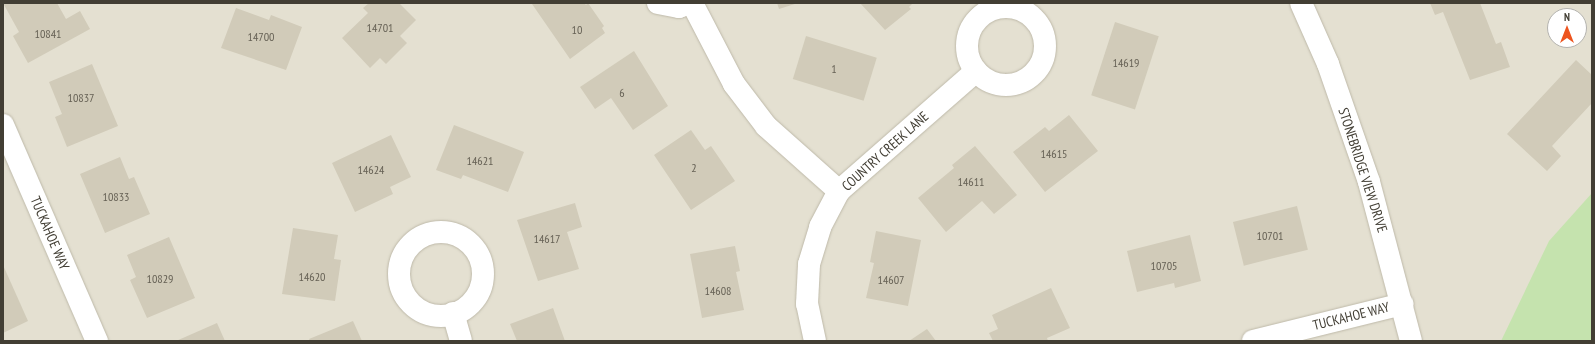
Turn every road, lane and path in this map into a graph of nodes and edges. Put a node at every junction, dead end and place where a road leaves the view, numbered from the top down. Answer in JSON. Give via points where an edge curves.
{"nodes":[{"id":1,"x":658,"y":3,"type":"edge"},
{"id":2,"x":691,"y":3,"type":"edge"},
{"id":3,"x":1301,"y":3,"type":"edge"},
{"id":4,"x":976,"y":71,"type":"dead end"},
{"id":5,"x":3,"y":125,"type":"edge"},
{"id":6,"x":839,"y":191,"type":"junction"},
{"id":7,"x":1402,"y":304,"type":"junction"},
{"id":8,"x":453,"y":313,"type":"dead end"},
{"id":9,"x":97,"y":341,"type":"edge"},
{"id":10,"x":461,"y":341,"type":"edge"},
{"id":11,"x":815,"y":341,"type":"edge"},
{"id":12,"x":1253,"y":341,"type":"edge"},
{"id":13,"x":1410,"y":341,"type":"edge"}],
"edges":[{"from":1,"to":2,"type":"street","via":[[679,7]]},
{"from":2,"to":6,"type":"street","via":[[734,84],[766,126]]},
{"from":3,"to":7,"type":"street","name":"STONEBRIDGE VIEW DRIVE","via":[[1328,64],[1370,182]]},
{"from":4,"to":6,"type":"street","name":"COUNTRY CREEK LANE"},
{"from":5,"to":9,"type":"street","name":"TUCKAHOE WAY"},
{"from":6,"to":11,"type":"street","name":"COUNTRY CREEK LANE","via":[[820,227],[809,264],[807,304]]},
{"from":7,"to":12,"type":"street","name":"TUCKAHOE WAY"},
{"from":7,"to":13,"type":"street","name":"STONEBRIDGE VIEW DRIVE"},
{"from":8,"to":10,"type":"street"}]}
